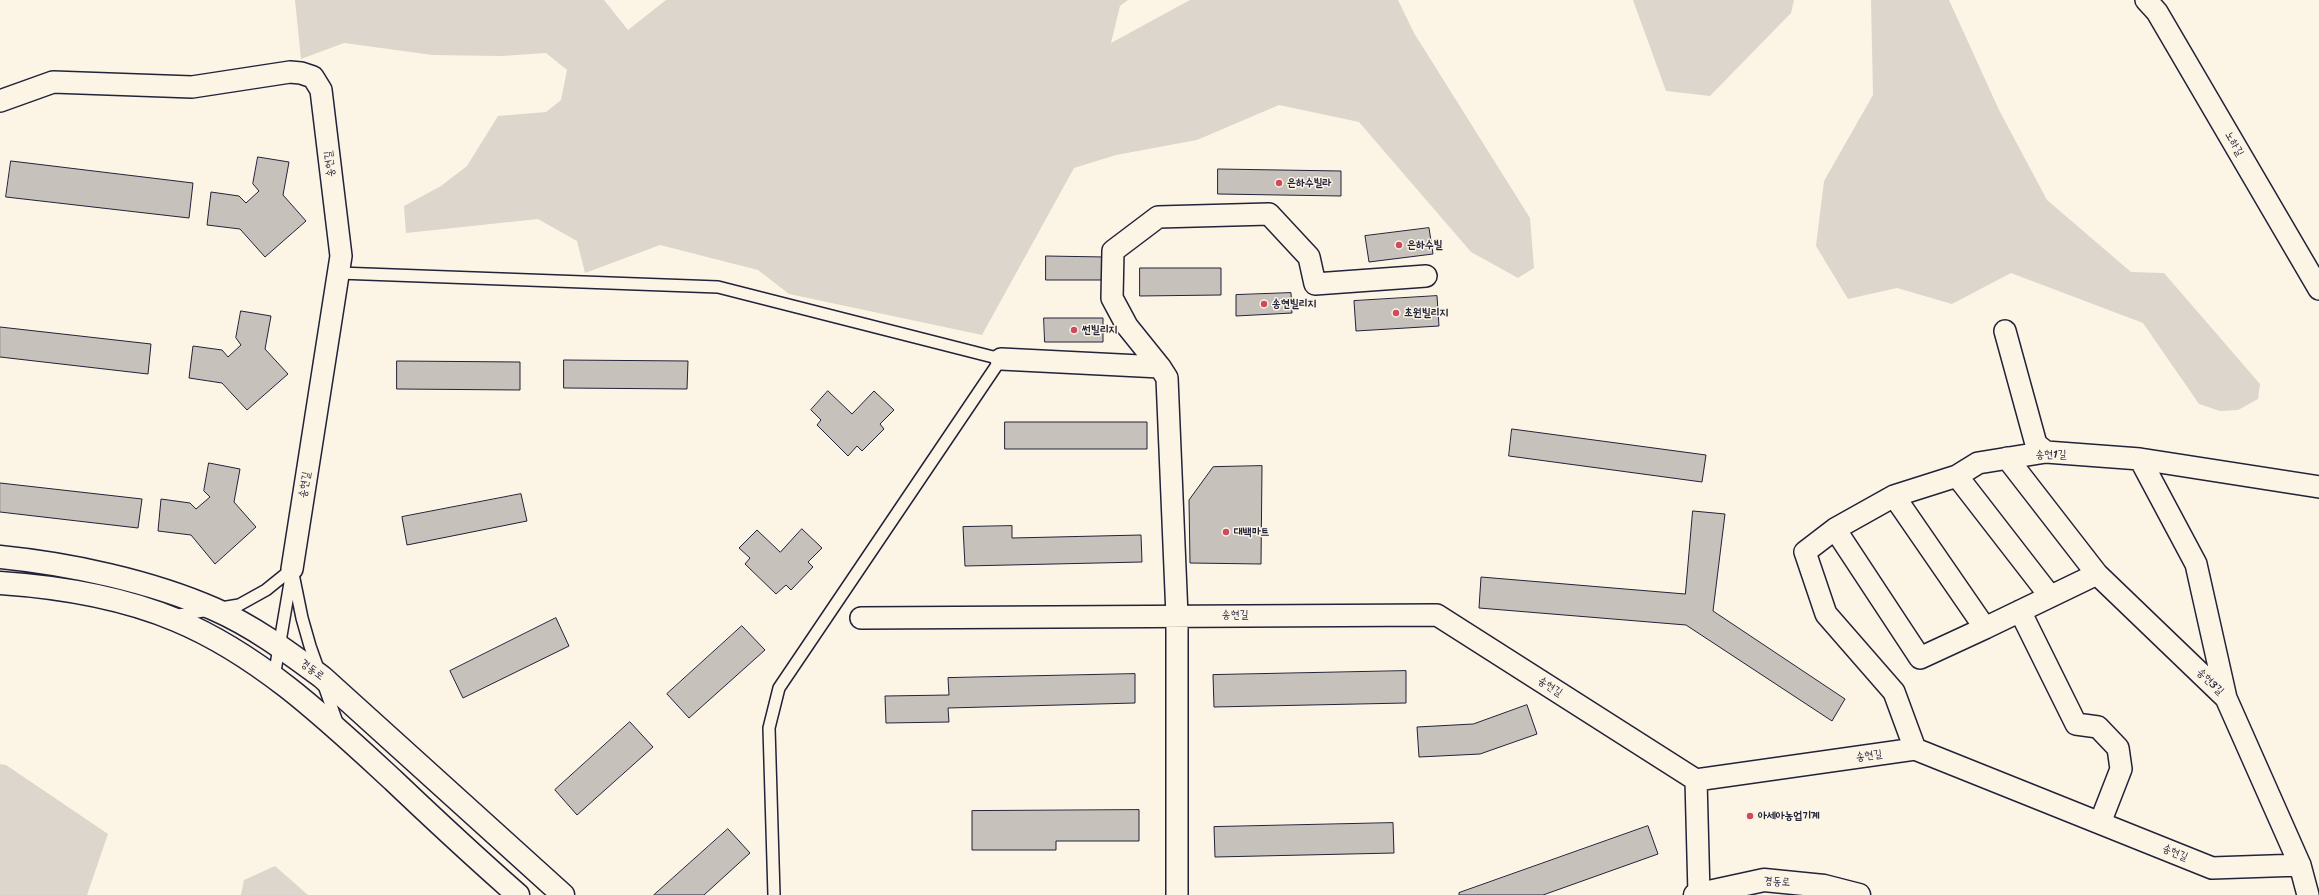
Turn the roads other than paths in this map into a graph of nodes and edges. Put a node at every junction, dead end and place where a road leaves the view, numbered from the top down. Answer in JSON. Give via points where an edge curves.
{"nodes":[{"id":1,"x":2146,"y":0,"type":"edge"},
{"id":2,"x":0,"y":101,"type":"edge"},
{"id":3,"x":339,"y":273,"type":"junction"},
{"id":4,"x":1426,"y":276,"type":"dead end"},
{"id":5,"x":2319,"y":289,"type":"edge"},
{"id":6,"x":2005,"y":331,"type":"dead end"},
{"id":7,"x":1001,"y":359,"type":"junction"},
{"id":8,"x":1160,"y":366,"type":"junction"},
{"id":9,"x":2046,"y":452,"type":"junction"},
{"id":10,"x":2008,"y":458,"type":"junction"},
{"id":11,"x":2140,"y":459,"type":"junction"},
{"id":12,"x":1957,"y":476,"type":"junction"},
{"id":13,"x":2319,"y":487,"type":"edge"},
{"id":14,"x":1894,"y":496,"type":"junction"},
{"id":15,"x":1835,"y":529,"type":"junction"},
{"id":16,"x":0,"y":557,"type":"edge"},
{"id":17,"x":292,"y":569,"type":"junction"},
{"id":18,"x":2097,"y":574,"type":"junction"},
{"id":19,"x":0,"y":583,"type":"edge"},
{"id":20,"x":2050,"y":596,"type":"junction"},
{"id":21,"x":214,"y":609,"type":"junction"},
{"id":22,"x":2020,"y":611,"type":"junction"},
{"id":23,"x":1177,"y":616,"type":"junction"},
{"id":24,"x":167,"y":617,"type":"junction"},
{"id":25,"x":861,"y":618,"type":"dead end"},
{"id":26,"x":1985,"y":628,"type":"junction"},
{"id":27,"x":280,"y":645,"type":"junction"},
{"id":28,"x":274,"y":677,"type":"junction"},
{"id":29,"x":322,"y":677,"type":"junction"},
{"id":30,"x":2226,"y":698,"type":"junction"},
{"id":31,"x":340,"y":731,"type":"junction"},
{"id":32,"x":1915,"y":749,"type":"junction"},
{"id":33,"x":1696,"y":780,"type":"junction"},
{"id":34,"x":2100,"y":823,"type":"junction"},
{"id":35,"x":2300,"y":865,"type":"junction"},
{"id":36,"x":1697,"y":894,"type":"edge"},
{"id":37,"x":518,"y":895,"type":"edge"},
{"id":38,"x":563,"y":895,"type":"edge"},
{"id":39,"x":774,"y":895,"type":"edge"},
{"id":40,"x":1177,"y":895,"type":"edge"},
{"id":41,"x":1859,"y":895,"type":"edge"},
{"id":42,"x":2308,"y":895,"type":"edge"}],
"edges":[{"from":1,"to":5,"type":"street","name":"노하길","via":[[2156,12]]},
{"from":2,"to":3,"type":"street","name":"송현길","via":[[53,82],[192,87],[290,72],[313,77],[321,90],[341,256]]},
{"from":3,"to":7,"type":"lane","via":[[718,287]]},
{"from":3,"to":17,"type":"street","name":"송현길"},
{"from":4,"to":8,"type":"street","via":[[1315,284],[1309,257],[1270,214],[1158,217],[1113,250],[1112,298],[1127,326]]},
{"from":6,"to":9,"type":"street","via":[[2036,444]]},
{"from":7,"to":8,"type":"street"},
{"from":7,"to":39,"type":"lane","via":[[779,688],[769,728]]},
{"from":8,"to":23,"type":"street","via":[[1166,378]]},
{"from":9,"to":10,"type":"street","name":"송현1길"},
{"from":9,"to":11,"type":"street","name":"송현1길"},
{"from":10,"to":12,"type":"street","name":"송현1길","via":[[1978,463]]},
{"from":10,"to":18,"type":"street","name":"송현3길"},
{"from":11,"to":13,"type":"street","name":"송현1길"},
{"from":11,"to":30,"type":"street","via":[[2196,564]]},
{"from":12,"to":14,"type":"street","name":"송현1길"},
{"from":12,"to":20,"type":"street"},
{"from":14,"to":15,"type":"street","name":"송현1길"},
{"from":14,"to":26,"type":"street"},
{"from":15,"to":26,"type":"street","via":[[1920,658]]},
{"from":15,"to":32,"type":"street","name":"송현1길","via":[[1805,552],[1826,614],[1894,692]]},
{"from":16,"to":21,"type":"street","name":"경동로","via":[[89,570]]},
{"from":17,"to":21,"type":"lane","via":[[266,590],[239,605]]},
{"from":17,"to":27,"type":"lane"},
{"from":17,"to":29,"type":"lane","via":[[302,618]]},
{"from":18,"to":20,"type":"street"},
{"from":18,"to":30,"type":"street","name":"송현3길"},
{"from":19,"to":24,"type":"street","via":[[104,597]]},
{"from":20,"to":22,"type":"street"},
{"from":21,"to":24,"type":"lane"},
{"from":21,"to":27,"type":"street","name":"경동로"},
{"from":22,"to":26,"type":"street"},
{"from":22,"to":34,"type":"street","via":[[2076,724],[2098,727],[2118,748],[2120,769]]},
{"from":23,"to":25,"type":"street","name":"송현길"},
{"from":23,"to":33,"type":"street","name":"송현길","via":[[1437,615]]},
{"from":23,"to":40,"type":"street"},
{"from":24,"to":28,"type":"street","via":[[233,650]]},
{"from":27,"to":28,"type":"lane"},
{"from":27,"to":29,"type":"street","name":"경동로"},
{"from":28,"to":31,"type":"street"},
{"from":29,"to":31,"type":"lane"},
{"from":29,"to":38,"type":"street","name":"경동로"},
{"from":30,"to":35,"type":"street","name":"송현3길"},
{"from":31,"to":37,"type":"street"},
{"from":32,"to":33,"type":"street","name":"송현길"},
{"from":32,"to":34,"type":"street","name":"송현길"},
{"from":33,"to":36,"type":"street"},
{"from":34,"to":35,"type":"street","name":"송현길","via":[[2212,868]]},
{"from":35,"to":42,"type":"street"},
{"from":36,"to":41,"type":"street","name":"경동로","via":[[1764,880],[1824,886]]}]}
